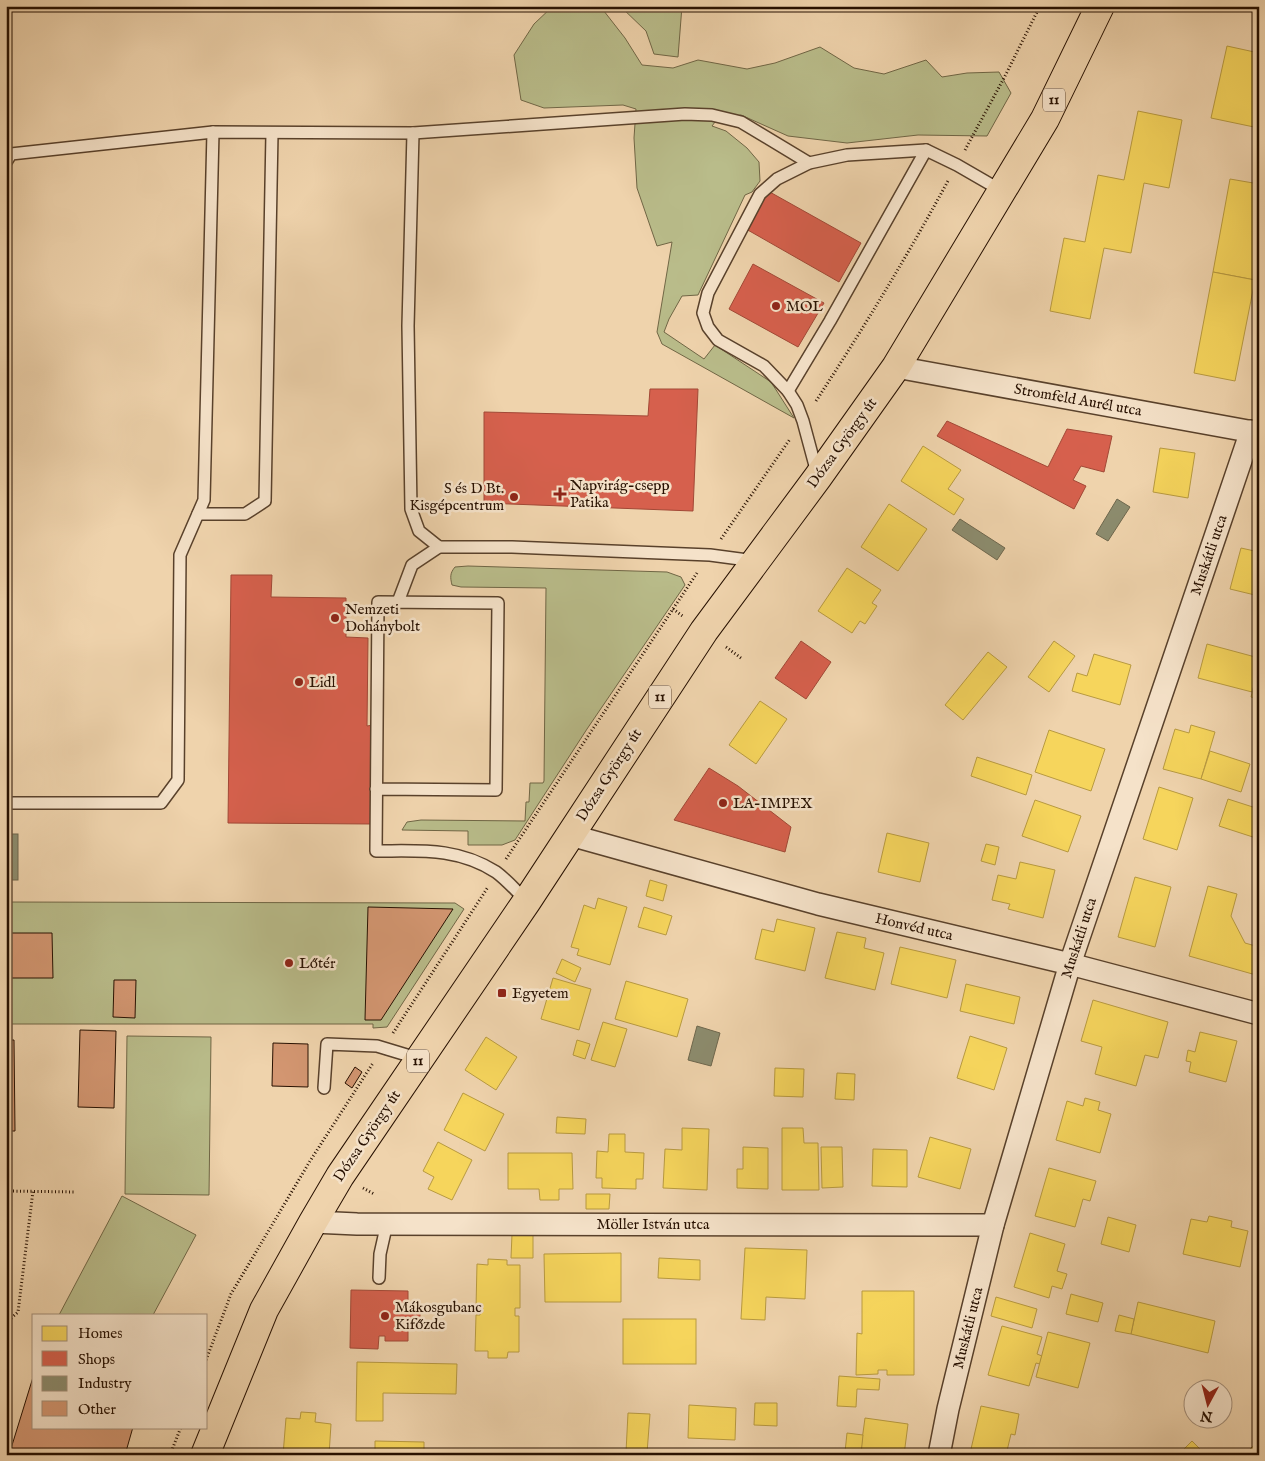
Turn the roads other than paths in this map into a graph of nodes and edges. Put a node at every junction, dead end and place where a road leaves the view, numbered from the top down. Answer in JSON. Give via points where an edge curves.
{"nodes":[{"id":1,"x":1100,"y":6,"type":"edge"},
{"id":2,"x":213,"y":132,"type":"junction"},
{"id":3,"x":272,"y":133,"type":"junction"},
{"id":4,"x":413,"y":133,"type":"junction"},
{"id":5,"x":926,"y":150,"type":"junction"},
{"id":6,"x":6,"y":162,"type":"edge"},
{"id":7,"x":809,"y":162,"type":"junction"},
{"id":8,"x":1002,"y":191,"type":"junction"},
{"id":9,"x":896,"y":367,"type":"junction"},
{"id":10,"x":788,"y":391,"type":"junction"},
{"id":11,"x":1255,"y":432,"type":"edge"},
{"id":12,"x":818,"y":477,"type":"junction"},
{"id":13,"x":198,"y":514,"type":"junction"},
{"id":14,"x":439,"y":547,"type":"junction"},
{"id":15,"x":755,"y":561,"type":"junction"},
{"id":16,"x":398,"y":602,"type":"junction"},
{"id":17,"x":376,"y":789,"type":"junction"},
{"id":18,"x":6,"y":803,"type":"edge"},
{"id":19,"x":570,"y":835,"type":"junction"},
{"id":20,"x":527,"y":901,"type":"junction"},
{"id":21,"x":1070,"y":964,"type":"junction"},
{"id":22,"x":1259,"y":1014,"type":"edge"},
{"id":23,"x":420,"y":1058,"type":"junction"},
{"id":24,"x":324,"y":1088,"type":"dead end"},
{"id":25,"x":313,"y":1222,"type":"junction"},
{"id":26,"x":387,"y":1223,"type":"junction"},
{"id":27,"x":993,"y":1225,"type":"junction"},
{"id":28,"x":379,"y":1278,"type":"dead end"},
{"id":29,"x":205,"y":1455,"type":"edge"},
{"id":30,"x":939,"y":1455,"type":"edge"}],
"edges":[{"from":1,"to":8,"type":"main road","name":"Dózsa György út","number":"11","via":[[1045,119]]},
{"from":2,"to":3,"type":"lane"},
{"from":2,"to":6,"type":"lane","via":[[11,154]]},
{"from":2,"to":13,"type":"lane","via":[[204,500]]},
{"from":3,"to":4,"type":"lane"},
{"from":3,"to":13,"type":"lane","via":[[265,502],[245,514]]},
{"from":4,"to":7,"type":"lane","via":[[685,114],[712,115],[740,122]]},
{"from":4,"to":14,"type":"lane","via":[[408,326],[411,509],[419,530]]},
{"from":5,"to":7,"type":"lane","via":[[847,155]]},
{"from":5,"to":8,"type":"lane"},
{"from":5,"to":10,"type":"lane"},
{"from":7,"to":10,"type":"lane","via":[[777,179],[760,194],[708,293],[703,312],[708,327],[718,340],[764,366]]},
{"from":8,"to":9,"type":"main road","name":"Dózsa György út","number":"11"},
{"from":9,"to":11,"type":"street","name":"Stromfeld Aurél utca"},
{"from":9,"to":12,"type":"main road","name":"Dózsa György út","number":"11"},
{"from":10,"to":12,"type":"lane","via":[[803,421]]},
{"from":11,"to":21,"type":"street","name":"Muskátli utca"},
{"from":12,"to":15,"type":"main road","name":"Dózsa György út","number":"11"},
{"from":13,"to":18,"type":"lane","via":[[180,555],[178,780],[161,803]]},
{"from":14,"to":15,"type":"lane","via":[[710,555]]},
{"from":14,"to":16,"type":"lane","via":[[412,565]]},
{"from":15,"to":19,"type":"main road","name":"Dózsa György út","number":"11","via":[[704,631]]},
{"from":16,"to":17,"type":"lane","via":[[378,602]]},
{"from":16,"to":17,"type":"lane","via":[[498,602],[496,790]]},
{"from":17,"to":20,"type":"lane","via":[[376,851],[440,852],[471,859],[497,873]]},
{"from":19,"to":20,"type":"main road","name":"Dózsa György út","number":"11"},
{"from":19,"to":21,"type":"street","name":"Honvéd utca","via":[[818,904]]},
{"from":20,"to":23,"type":"main road","name":"Dózsa György út","number":"11"},
{"from":21,"to":22,"type":"street","name":"Honvéd utca"},
{"from":21,"to":27,"type":"street","name":"Muskátli utca"},
{"from":23,"to":24,"type":"lane","via":[[377,1046],[327,1044]]},
{"from":23,"to":25,"type":"main road","name":"Dózsa György út","number":"11","via":[[340,1176]]},
{"from":25,"to":26,"type":"street","name":"Möller István utca"},
{"from":25,"to":29,"type":"main road","name":"Dózsa György út","number":"11","via":[[264,1310]]},
{"from":26,"to":27,"type":"street","name":"Möller István utca"},
{"from":26,"to":28,"type":"lane"},
{"from":27,"to":30,"type":"street","name":"Muskátli utca"}]}
